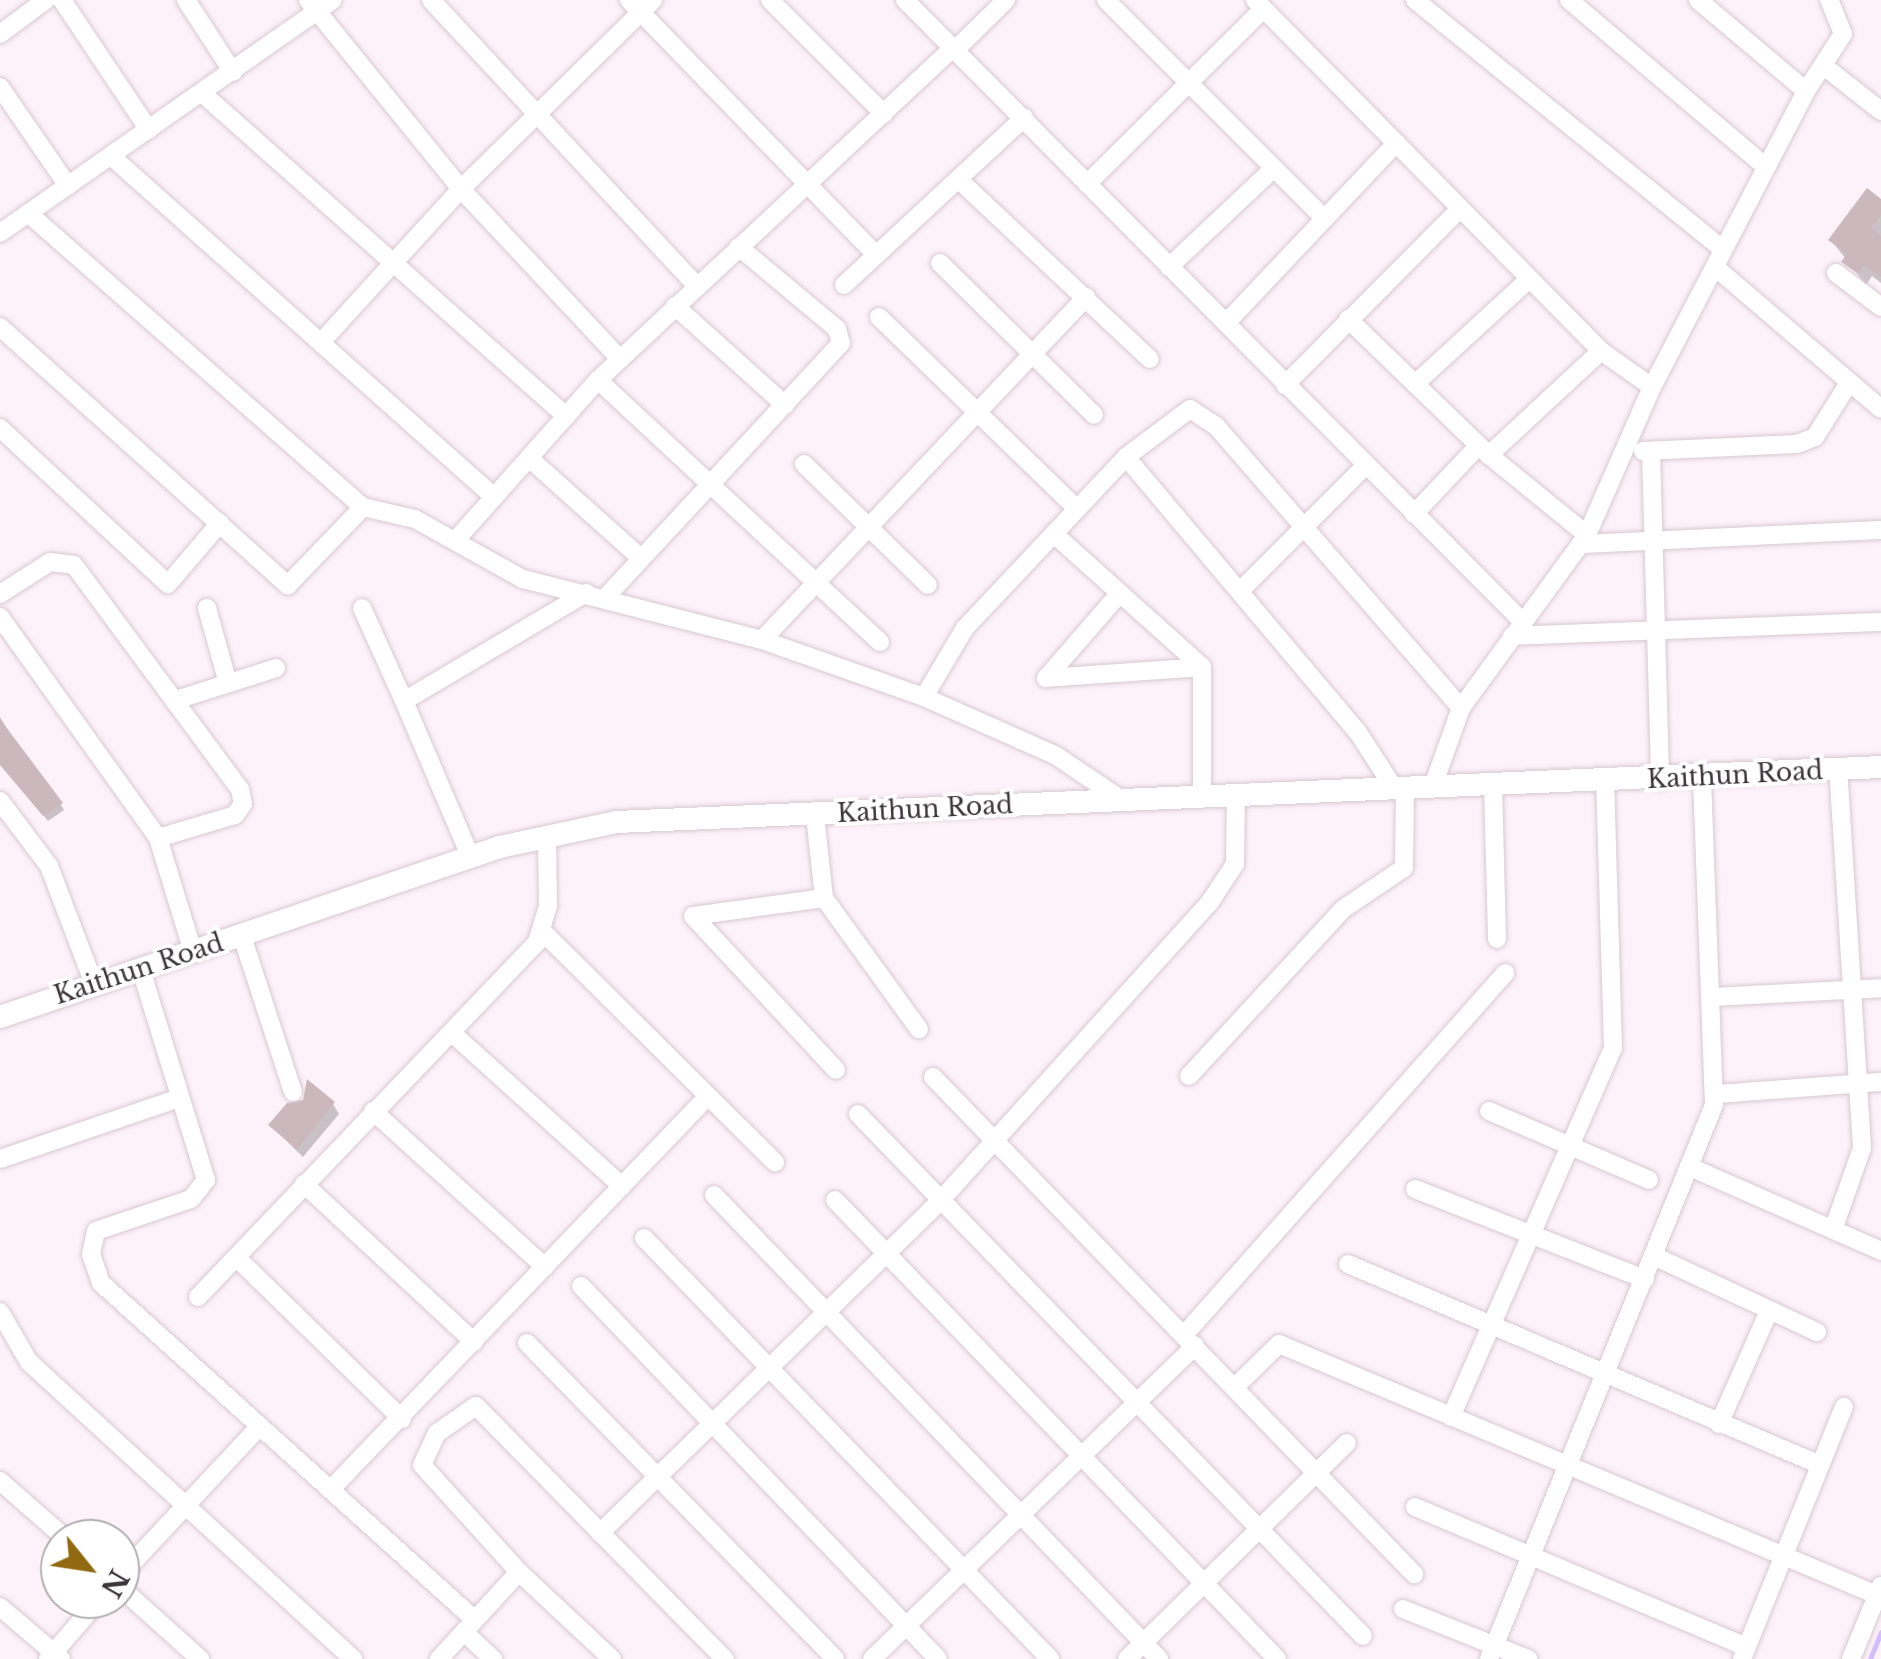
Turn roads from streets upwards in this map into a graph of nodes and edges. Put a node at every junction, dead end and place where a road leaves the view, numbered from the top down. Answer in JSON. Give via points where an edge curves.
{"nodes":[{"id":1,"x":46,"y":0,"type":"edge"},
{"id":2,"x":62,"y":0,"type":"edge"},
{"id":3,"x":186,"y":0,"type":"edge"},
{"id":4,"x":334,"y":0,"type":"edge"},
{"id":5,"x":432,"y":0,"type":"edge"},
{"id":6,"x":770,"y":0,"type":"edge"},
{"id":7,"x":905,"y":0,"type":"edge"},
{"id":8,"x":1006,"y":0,"type":"edge"},
{"id":9,"x":1106,"y":0,"type":"edge"},
{"id":10,"x":1415,"y":0,"type":"edge"},
{"id":11,"x":1569,"y":0,"type":"edge"},
{"id":12,"x":1698,"y":0,"type":"edge"},
{"id":13,"x":1829,"y":0,"type":"edge"},
{"id":14,"x":641,"y":4,"type":"edge"},
{"id":15,"x":1259,"y":4,"type":"edge"},
{"id":16,"x":312,"y":6,"type":"edge"},
{"id":17,"x":0,"y":34,"type":"edge"},
{"id":18,"x":954,"y":49,"type":"junction"},
{"id":19,"x":1825,"y":67,"type":"junction"},
{"id":20,"x":233,"y":72,"type":"junction"},
{"id":21,"x":1188,"y":82,"type":"junction"},
{"id":22,"x":0,"y":87,"type":"edge"},
{"id":23,"x":1806,"y":91,"type":"junction"},
{"id":24,"x":202,"y":93,"type":"junction"},
{"id":25,"x":1881,"y":111,"type":"edge"},
{"id":26,"x":884,"y":114,"type":"junction"},
{"id":27,"x":536,"y":115,"type":"junction"},
{"id":28,"x":1024,"y":118,"type":"junction"},
{"id":29,"x":149,"y":130,"type":"junction"},
{"id":30,"x":1396,"y":143,"type":"junction"},
{"id":31,"x":111,"y":156,"type":"junction"},
{"id":32,"x":1766,"y":167,"type":"junction"},
{"id":33,"x":1274,"y":168,"type":"junction"},
{"id":34,"x":958,"y":179,"type":"junction"},
{"id":35,"x":810,"y":183,"type":"junction"},
{"id":36,"x":1086,"y":184,"type":"junction"},
{"id":37,"x":68,"y":186,"type":"junction"},
{"id":38,"x":461,"y":190,"type":"junction"},
{"id":39,"x":1460,"y":209,"type":"junction"},
{"id":40,"x":28,"y":214,"type":"junction"},
{"id":41,"x":1324,"y":218,"type":"junction"},
{"id":42,"x":0,"y":233,"type":"edge"},
{"id":43,"x":739,"y":247,"type":"junction"},
{"id":44,"x":876,"y":254,"type":"junction"},
{"id":45,"x":1719,"y":258,"type":"junction"},
{"id":46,"x":940,"y":263,"type":"dead end"},
{"id":47,"x":392,"y":265,"type":"junction"},
{"id":48,"x":1169,"y":267,"type":"junction"},
{"id":49,"x":1836,"y":273,"type":"dead end"},
{"id":50,"x":1528,"y":279,"type":"junction"},
{"id":51,"x":844,"y":285,"type":"dead end"},
{"id":52,"x":696,"y":286,"type":"junction"},
{"id":53,"x":1086,"y":297,"type":"junction"},
{"id":54,"x":675,"y":306,"type":"junction"},
{"id":55,"x":1881,"y":307,"type":"edge"},
{"id":56,"x":879,"y":317,"type":"dead end"},
{"id":57,"x":1348,"y":320,"type":"junction"},
{"id":58,"x":1226,"y":323,"type":"junction"},
{"id":59,"x":0,"y":328,"type":"edge"},
{"id":60,"x":323,"y":340,"type":"junction"},
{"id":61,"x":1601,"y":351,"type":"junction"},
{"id":62,"x":1032,"y":354,"type":"junction"},
{"id":63,"x":1150,"y":358,"type":"dead end"},
{"id":64,"x":620,"y":359,"type":"junction"},
{"id":65,"x":598,"y":380,"type":"junction"},
{"id":66,"x":1415,"y":384,"type":"junction"},
{"id":67,"x":1285,"y":385,"type":"junction"},
{"id":68,"x":1848,"y":386,"type":"junction"},
{"id":69,"x":1652,"y":387,"type":"junction"},
{"id":70,"x":784,"y":406,"type":"junction"},
{"id":71,"x":1881,"y":409,"type":"edge"},
{"id":72,"x":977,"y":412,"type":"junction"},
{"id":73,"x":1094,"y":415,"type":"dead end"},
{"id":74,"x":566,"y":416,"type":"junction"},
{"id":75,"x":0,"y":428,"type":"edge"},
{"id":76,"x":1484,"y":450,"type":"junction"},
{"id":77,"x":1651,"y":451,"type":"junction"},
{"id":78,"x":1627,"y":452,"type":"junction"},
{"id":79,"x":1126,"y":456,"type":"junction"},
{"id":80,"x":529,"y":458,"type":"junction"},
{"id":81,"x":804,"y":464,"type":"dead end"},
{"id":82,"x":1365,"y":466,"type":"junction"},
{"id":83,"x":712,"y":481,"type":"junction"},
{"id":84,"x":494,"y":497,"type":"junction"},
{"id":85,"x":363,"y":507,"type":"junction"},
{"id":86,"x":1077,"y":508,"type":"junction"},
{"id":87,"x":1414,"y":514,"type":"junction"},
{"id":88,"x":220,"y":524,"type":"junction"},
{"id":89,"x":1304,"y":526,"type":"junction"},
{"id":90,"x":869,"y":527,"type":"junction"},
{"id":91,"x":1881,"y":530,"type":"edge"},
{"id":92,"x":1054,"y":534,"type":"junction"},
{"id":93,"x":1651,"y":538,"type":"junction"},
{"id":94,"x":1584,"y":540,"type":"junction"},
{"id":95,"x":455,"y":541,"type":"junction"},
{"id":96,"x":641,"y":558,"type":"junction"},
{"id":97,"x":817,"y":581,"type":"junction"},
{"id":98,"x":928,"y":584,"type":"dead end"},
{"id":99,"x":1240,"y":591,"type":"junction"},
{"id":100,"x":586,"y":592,"type":"junction"},
{"id":101,"x":1120,"y":592,"type":"junction"},
{"id":102,"x":0,"y":594,"type":"edge"},
{"id":103,"x":605,"y":598,"type":"junction"},
{"id":104,"x":207,"y":608,"type":"dead end"},
{"id":105,"x":362,"y":608,"type":"dead end"},
{"id":106,"x":0,"y":617,"type":"edge"},
{"id":107,"x":1881,"y":622,"type":"edge"},
{"id":108,"x":1517,"y":628,"type":"junction"},
{"id":109,"x":1653,"y":632,"type":"junction"},
{"id":110,"x":762,"y":640,"type":"junction"},
{"id":111,"x":880,"y":642,"type":"dead end"},
{"id":112,"x":1202,"y":667,"type":"junction"},
{"id":113,"x":276,"y":668,"type":"dead end"},
{"id":114,"x":228,"y":683,"type":"junction"},
{"id":115,"x":924,"y":697,"type":"junction"},
{"id":116,"x":176,"y":700,"type":"junction"},
{"id":117,"x":404,"y":701,"type":"junction"},
{"id":118,"x":1462,"y":708,"type":"junction"},
{"id":119,"x":1881,"y":767,"type":"edge"},
{"id":120,"x":1838,"y":770,"type":"junction"},
{"id":121,"x":1702,"y":778,"type":"junction"},
{"id":122,"x":1660,"y":780,"type":"junction"},
{"id":123,"x":1605,"y":783,"type":"junction"},
{"id":124,"x":1493,"y":785,"type":"junction"},
{"id":125,"x":1432,"y":786,"type":"junction"},
{"id":126,"x":1399,"y":788,"type":"junction"},
{"id":127,"x":1236,"y":794,"type":"junction"},
{"id":128,"x":1202,"y":795,"type":"junction"},
{"id":129,"x":1122,"y":800,"type":"junction"},
{"id":130,"x":0,"y":801,"type":"edge"},
{"id":131,"x":815,"y":816,"type":"junction"},
{"id":132,"x":547,"y":835,"type":"junction"},
{"id":133,"x":158,"y":838,"type":"junction"},
{"id":134,"x":471,"y":858,"type":"junction"},
{"id":135,"x":824,"y":898,"type":"junction"},
{"id":136,"x":543,"y":932,"type":"junction"},
{"id":137,"x":242,"y":936,"type":"junction"},
{"id":138,"x":1497,"y":938,"type":"dead end"},
{"id":139,"x":193,"y":952,"type":"junction"},
{"id":140,"x":141,"y":970,"type":"junction"},
{"id":141,"x":1505,"y":973,"type":"dead end"},
{"id":142,"x":94,"y":984,"type":"junction"},
{"id":143,"x":1881,"y":988,"type":"edge"},
{"id":144,"x":1853,"y":990,"type":"junction"},
{"id":145,"x":1712,"y":998,"type":"junction"},
{"id":146,"x":0,"y":1017,"type":"edge"},
{"id":147,"x":919,"y":1029,"type":"dead end"},
{"id":148,"x":452,"y":1032,"type":"junction"},
{"id":149,"x":836,"y":1070,"type":"dead end"},
{"id":150,"x":1189,"y":1076,"type":"dead end"},
{"id":151,"x":933,"y":1077,"type":"dead end"},
{"id":152,"x":1881,"y":1082,"type":"edge"},
{"id":153,"x":1861,"y":1084,"type":"junction"},
{"id":154,"x":293,"y":1092,"type":"dead end"},
{"id":155,"x":1716,"y":1094,"type":"junction"},
{"id":156,"x":708,"y":1096,"type":"junction"},
{"id":157,"x":179,"y":1098,"type":"junction"},
{"id":158,"x":373,"y":1111,"type":"junction"},
{"id":159,"x":1489,"y":1111,"type":"dead end"},
{"id":160,"x":858,"y":1114,"type":"dead end"},
{"id":161,"x":996,"y":1140,"type":"junction"},
{"id":162,"x":1566,"y":1148,"type":"junction"},
{"id":163,"x":0,"y":1158,"type":"edge"},
{"id":164,"x":775,"y":1162,"type":"dead end"},
{"id":165,"x":1690,"y":1167,"type":"junction"},
{"id":166,"x":1649,"y":1180,"type":"dead end"},
{"id":167,"x":304,"y":1184,"type":"junction"},
{"id":168,"x":622,"y":1186,"type":"junction"},
{"id":169,"x":1415,"y":1189,"type":"dead end"},
{"id":170,"x":714,"y":1195,"type":"dead end"},
{"id":171,"x":835,"y":1200,"type":"dead end"},
{"id":172,"x":939,"y":1202,"type":"junction"},
{"id":173,"x":1833,"y":1230,"type":"junction"},
{"id":174,"x":644,"y":1238,"type":"dead end"},
{"id":175,"x":1528,"y":1238,"type":"junction"},
{"id":176,"x":1881,"y":1251,"type":"edge"},
{"id":177,"x":884,"y":1255,"type":"junction"},
{"id":178,"x":1654,"y":1256,"type":"junction"},
{"id":179,"x":236,"y":1257,"type":"junction"},
{"id":180,"x":1348,"y":1264,"type":"dead end"},
{"id":181,"x":545,"y":1267,"type":"junction"},
{"id":182,"x":1645,"y":1279,"type":"junction"},
{"id":183,"x":581,"y":1286,"type":"dead end"},
{"id":184,"x":198,"y":1297,"type":"dead end"},
{"id":185,"x":1770,"y":1311,"type":"junction"},
{"id":186,"x":0,"y":1312,"type":"edge"},
{"id":187,"x":824,"y":1314,"type":"junction"},
{"id":188,"x":1490,"y":1327,"type":"junction"},
{"id":189,"x":1817,"y":1332,"type":"dead end"},
{"id":190,"x":1189,"y":1341,"type":"junction"},
{"id":191,"x":474,"y":1342,"type":"junction"},
{"id":192,"x":527,"y":1344,"type":"dead end"},
{"id":193,"x":770,"y":1368,"type":"junction"},
{"id":194,"x":1605,"y":1374,"type":"junction"},
{"id":195,"x":1234,"y":1388,"type":"junction"},
{"id":196,"x":1136,"y":1406,"type":"junction"},
{"id":197,"x":1844,"y":1407,"type":"dead end"},
{"id":198,"x":1452,"y":1416,"type":"junction"},
{"id":199,"x":402,"y":1419,"type":"junction"},
{"id":200,"x":1719,"y":1424,"type":"junction"},
{"id":201,"x":712,"y":1425,"type":"junction"},
{"id":202,"x":259,"y":1427,"type":"junction"},
{"id":203,"x":1347,"y":1443,"type":"dead end"},
{"id":204,"x":1082,"y":1458,"type":"junction"},
{"id":205,"x":1818,"y":1464,"type":"junction"},
{"id":206,"x":1568,"y":1465,"type":"junction"},
{"id":207,"x":1316,"y":1474,"type":"junction"},
{"id":208,"x":657,"y":1477,"type":"junction"},
{"id":209,"x":0,"y":1480,"type":"edge"},
{"id":210,"x":332,"y":1488,"type":"junction"},
{"id":211,"x":184,"y":1506,"type":"junction"},
{"id":212,"x":1415,"y":1507,"type":"dead end"},
{"id":213,"x":1022,"y":1516,"type":"junction"},
{"id":214,"x":44,"y":1519,"type":"edge"},
{"id":215,"x":1259,"y":1529,"type":"junction"},
{"id":216,"x":600,"y":1533,"type":"junction"},
{"id":217,"x":140,"y":1554,"type":"edge"},
{"id":218,"x":1783,"y":1555,"type":"junction"},
{"id":219,"x":1531,"y":1557,"type":"junction"},
{"id":220,"x":966,"y":1570,"type":"junction"},
{"id":221,"x":519,"y":1572,"type":"junction"},
{"id":222,"x":1414,"y":1574,"type":"dead end"},
{"id":223,"x":1204,"y":1584,"type":"junction"},
{"id":224,"x":1879,"y":1590,"type":"edge"},
{"id":225,"x":140,"y":1606,"type":"edge"},
{"id":226,"x":0,"y":1607,"type":"edge"},
{"id":227,"x":1404,"y":1609,"type":"dead end"},
{"id":228,"x":84,"y":1619,"type":"edge"},
{"id":229,"x":470,"y":1626,"type":"junction"},
{"id":230,"x":906,"y":1627,"type":"junction"},
{"id":231,"x":1363,"y":1636,"type":"dead end"},
{"id":232,"x":1143,"y":1642,"type":"junction"},
{"id":233,"x":1492,"y":1652,"type":"edge"},
{"id":234,"x":1744,"y":1653,"type":"edge"},
{"id":235,"x":54,"y":1657,"type":"edge"},
{"id":236,"x":200,"y":1659,"type":"edge"},
{"id":237,"x":353,"y":1659,"type":"edge"},
{"id":238,"x":439,"y":1659,"type":"edge"},
{"id":239,"x":493,"y":1659,"type":"edge"},
{"id":240,"x":612,"y":1659,"type":"edge"},
{"id":241,"x":725,"y":1659,"type":"edge"},
{"id":242,"x":834,"y":1659,"type":"edge"},
{"id":243,"x":872,"y":1659,"type":"edge"},
{"id":244,"x":938,"y":1659,"type":"edge"},
{"id":245,"x":1050,"y":1659,"type":"edge"},
{"id":246,"x":1126,"y":1659,"type":"edge"},
{"id":247,"x":1159,"y":1659,"type":"edge"},
{"id":248,"x":1278,"y":1659,"type":"edge"},
{"id":249,"x":1528,"y":1659,"type":"edge"},
{"id":250,"x":1851,"y":1659,"type":"edge"}],
"edges":[{"from":1,"to":17,"type":"street"},
{"from":2,"to":29,"type":"street"},
{"from":3,"to":20,"type":"street"},
{"from":4,"to":16,"type":"street"},
{"from":5,"to":27,"type":"street"},
{"from":6,"to":26,"type":"street"},
{"from":7,"to":18,"type":"street"},
{"from":8,"to":18,"type":"street"},
{"from":9,"to":21,"type":"street"},
{"from":10,"to":45,"type":"street"},
{"from":11,"to":32,"type":"street"},
{"from":12,"to":23,"type":"street"},
{"from":13,"to":19,"type":"street","via":[[1843,34]]},
{"from":14,"to":27,"type":"street"},
{"from":14,"to":35,"type":"street"},
{"from":15,"to":21,"type":"street"},
{"from":15,"to":30,"type":"street"},
{"from":16,"to":20,"type":"street"},
{"from":16,"to":38,"type":"street"},
{"from":18,"to":26,"type":"street"},
{"from":18,"to":28,"type":"street"},
{"from":19,"to":23,"type":"street"},
{"from":19,"to":25,"type":"street"},
{"from":20,"to":24,"type":"street"},
{"from":21,"to":33,"type":"street"},
{"from":21,"to":36,"type":"street"},
{"from":22,"to":37,"type":"street"},
{"from":23,"to":32,"type":"street"},
{"from":24,"to":29,"type":"street"},
{"from":24,"to":47,"type":"street"},
{"from":26,"to":35,"type":"street"},
{"from":27,"to":38,"type":"street"},
{"from":27,"to":52,"type":"street"},
{"from":28,"to":34,"type":"street"},
{"from":28,"to":36,"type":"street"},
{"from":29,"to":31,"type":"street"},
{"from":30,"to":39,"type":"street"},
{"from":30,"to":41,"type":"street"},
{"from":31,"to":37,"type":"street"},
{"from":31,"to":60,"type":"street"},
{"from":32,"to":45,"type":"street"},
{"from":33,"to":41,"type":"street"},
{"from":33,"to":48,"type":"street"},
{"from":34,"to":44,"type":"street"},
{"from":34,"to":53,"type":"street"},
{"from":35,"to":43,"type":"street"},
{"from":35,"to":44,"type":"street"},
{"from":36,"to":48,"type":"street"},
{"from":37,"to":40,"type":"street"},
{"from":38,"to":47,"type":"street"},
{"from":38,"to":64,"type":"street"},
{"from":39,"to":50,"type":"street"},
{"from":39,"to":57,"type":"street"},
{"from":40,"to":42,"type":"street"},
{"from":40,"to":85,"type":"street"},
{"from":41,"to":58,"type":"street"},
{"from":43,"to":52,"type":"street"},
{"from":43,"to":70,"type":"street","via":[[840,336],[832,358]]},
{"from":44,"to":51,"type":"street"},
{"from":45,"to":68,"type":"street"},
{"from":45,"to":69,"type":"street"},
{"from":46,"to":62,"type":"street"},
{"from":47,"to":60,"type":"street"},
{"from":47,"to":74,"type":"street"},
{"from":48,"to":58,"type":"street"},
{"from":49,"to":55,"type":"street"},
{"from":50,"to":61,"type":"street"},
{"from":50,"to":66,"type":"street"},
{"from":52,"to":54,"type":"street"},
{"from":53,"to":62,"type":"street"},
{"from":53,"to":63,"type":"street"},
{"from":54,"to":64,"type":"street"},
{"from":54,"to":70,"type":"street"},
{"from":56,"to":72,"type":"street"},
{"from":57,"to":66,"type":"street"},
{"from":57,"to":67,"type":"street"},
{"from":58,"to":67,"type":"street"},
{"from":59,"to":88,"type":"street"},
{"from":60,"to":84,"type":"street"},
{"from":61,"to":69,"type":"street"},
{"from":61,"to":76,"type":"street"},
{"from":62,"to":72,"type":"street"},
{"from":62,"to":73,"type":"street"},
{"from":64,"to":65,"type":"street"},
{"from":65,"to":74,"type":"street"},
{"from":65,"to":83,"type":"street"},
{"from":66,"to":76,"type":"street"},
{"from":67,"to":82,"type":"street"},
{"from":68,"to":71,"type":"street"},
{"from":68,"to":77,"type":"street","via":[[1815,437],[1797,444]]},
{"from":69,"to":78,"type":"street"},
{"from":70,"to":83,"type":"street"},
{"from":72,"to":86,"type":"street"},
{"from":72,"to":90,"type":"street"},
{"from":74,"to":80,"type":"street"},
{"from":75,"to":88,"type":"street","via":[[168,584]]},
{"from":76,"to":87,"type":"street"},
{"from":76,"to":94,"type":"street"},
{"from":77,"to":78,"type":"street"},
{"from":77,"to":93,"type":"street"},
{"from":78,"to":94,"type":"street"},
{"from":79,"to":86,"type":"street"},
{"from":79,"to":89,"type":"street","via":[[1178,413],[1196,410]]},
{"from":79,"to":99,"type":"street"},
{"from":80,"to":84,"type":"street"},
{"from":80,"to":96,"type":"street"},
{"from":81,"to":90,"type":"street"},
{"from":82,"to":87,"type":"street"},
{"from":82,"to":89,"type":"street"},
{"from":83,"to":96,"type":"street"},
{"from":83,"to":97,"type":"street"},
{"from":84,"to":95,"type":"street"},
{"from":85,"to":88,"type":"street","via":[[288,585]]},
{"from":85,"to":95,"type":"street","via":[[415,518]]},
{"from":86,"to":92,"type":"street"},
{"from":87,"to":108,"type":"street"},
{"from":89,"to":99,"type":"street"},
{"from":89,"to":118,"type":"street"},
{"from":90,"to":97,"type":"street"},
{"from":90,"to":98,"type":"street"},
{"from":91,"to":93,"type":"street"},
{"from":92,"to":101,"type":"street"},
{"from":92,"to":115,"type":"street","via":[[965,628]]},
{"from":93,"to":94,"type":"street"},
{"from":93,"to":109,"type":"street"},
{"from":94,"to":108,"type":"street"},
{"from":95,"to":100,"type":"street","via":[[523,578]]},
{"from":96,"to":103,"type":"street"},
{"from":97,"to":110,"type":"street"},
{"from":97,"to":111,"type":"street"},
{"from":99,"to":126,"type":"street"},
{"from":100,"to":103,"type":"street"},
{"from":100,"to":117,"type":"street"},
{"from":101,"to":112,"type":"street"},
{"from":101,"to":112,"type":"street","via":[[1046,678]]},
{"from":102,"to":116,"type":"street","via":[[50,562],[74,565]]},
{"from":103,"to":110,"type":"street"},
{"from":104,"to":114,"type":"street"},
{"from":105,"to":117,"type":"street"},
{"from":106,"to":133,"type":"street"},
{"from":107,"to":109,"type":"street"},
{"from":108,"to":109,"type":"street"},
{"from":108,"to":118,"type":"street"},
{"from":109,"to":122,"type":"street"},
{"from":110,"to":115,"type":"street"},
{"from":112,"to":128,"type":"street"},
{"from":113,"to":114,"type":"street"},
{"from":114,"to":116,"type":"street"},
{"from":115,"to":129,"type":"street","via":[[1055,756]]},
{"from":116,"to":133,"type":"street","via":[[240,789],[243,804],[223,821]]},
{"from":117,"to":134,"type":"street"},
{"from":118,"to":125,"type":"street"},
{"from":119,"to":120,"type":"street","name":"Kaithun Road"},
{"from":120,"to":121,"type":"street","name":"Kaithun Road"},
{"from":120,"to":144,"type":"street"},
{"from":121,"to":122,"type":"street","name":"Kaithun Road"},
{"from":121,"to":145,"type":"street"},
{"from":122,"to":123,"type":"street","name":"Kaithun Road"},
{"from":123,"to":124,"type":"street","name":"Kaithun Road"},
{"from":123,"to":162,"type":"street","via":[[1616,1034]]},
{"from":124,"to":125,"type":"street","name":"Kaithun Road"},
{"from":124,"to":138,"type":"street"},
{"from":125,"to":126,"type":"street","name":"Kaithun Road"},
{"from":126,"to":127,"type":"street","name":"Kaithun Road"},
{"from":126,"to":150,"type":"street","via":[[1404,868],[1343,910]]},
{"from":127,"to":128,"type":"street","name":"Kaithun Road"},
{"from":127,"to":161,"type":"street","via":[[1238,852],[1225,885]]},
{"from":128,"to":129,"type":"street","name":"Kaithun Road"},
{"from":129,"to":131,"type":"street","name":"Kaithun Road"},
{"from":130,"to":142,"type":"street","via":[[49,866]]},
{"from":131,"to":132,"type":"street","name":"Kaithun Road","via":[[617,822]]},
{"from":131,"to":135,"type":"street"},
{"from":132,"to":134,"type":"street","name":"Kaithun Road"},
{"from":132,"to":136,"type":"street"},
{"from":133,"to":139,"type":"street"},
{"from":134,"to":137,"type":"street","name":"Kaithun Road"},
{"from":135,"to":147,"type":"street"},
{"from":135,"to":149,"type":"street","via":[[693,916]]},
{"from":136,"to":148,"type":"street"},
{"from":136,"to":156,"type":"street"},
{"from":137,"to":139,"type":"street","name":"Kaithun Road"},
{"from":137,"to":154,"type":"street"},
{"from":139,"to":140,"type":"street","name":"Kaithun Road"},
{"from":140,"to":142,"type":"street","name":"Kaithun Road"},
{"from":140,"to":157,"type":"street"},
{"from":141,"to":190,"type":"street"},
{"from":142,"to":146,"type":"street","name":"Kaithun Road"},
{"from":143,"to":144,"type":"street"},
{"from":144,"to":145,"type":"street"},
{"from":144,"to":153,"type":"street"},
{"from":145,"to":155,"type":"street"},
{"from":148,"to":158,"type":"street"},
{"from":148,"to":168,"type":"street"},
{"from":151,"to":161,"type":"street"},
{"from":152,"to":153,"type":"street"},
{"from":153,"to":155,"type":"street"},
{"from":153,"to":173,"type":"street","via":[[1861,1158]]},
{"from":155,"to":165,"type":"street"},
{"from":156,"to":164,"type":"street"},
{"from":156,"to":168,"type":"street"},
{"from":157,"to":163,"type":"street"},
{"from":157,"to":202,"type":"street","via":[[204,1186],[191,1199],[104,1226],[92,1238],[91,1254],[116,1300]]},
{"from":158,"to":167,"type":"street"},
{"from":158,"to":181,"type":"street"},
{"from":159,"to":162,"type":"street"},
{"from":160,"to":172,"type":"street"},
{"from":161,"to":172,"type":"street"},
{"from":161,"to":190,"type":"street"},
{"from":162,"to":166,"type":"street"},
{"from":162,"to":175,"type":"street"},
{"from":165,"to":173,"type":"street"},
{"from":165,"to":178,"type":"street"},
{"from":167,"to":179,"type":"street"},
{"from":167,"to":191,"type":"street"},
{"from":168,"to":181,"type":"street"},
{"from":169,"to":175,"type":"street"},
{"from":170,"to":187,"type":"street"},
{"from":171,"to":177,"type":"street"},
{"from":172,"to":177,"type":"street"},
{"from":172,"to":196,"type":"street"},
{"from":173,"to":176,"type":"street"},
{"from":174,"to":193,"type":"street"},
{"from":175,"to":182,"type":"street"},
{"from":175,"to":188,"type":"street"},
{"from":177,"to":187,"type":"street"},
{"from":177,"to":204,"type":"street"},
{"from":178,"to":182,"type":"street"},
{"from":178,"to":185,"type":"street"},
{"from":179,"to":184,"type":"street"},
{"from":179,"to":199,"type":"street"},
{"from":180,"to":188,"type":"street"},
{"from":181,"to":191,"type":"street"},
{"from":182,"to":194,"type":"street"},
{"from":183,"to":201,"type":"street"},
{"from":185,"to":189,"type":"street"},
{"from":185,"to":200,"type":"street"},
{"from":186,"to":211,"type":"street","via":[[29,1362]]},
{"from":187,"to":193,"type":"street"},
{"from":187,"to":213,"type":"street"},
{"from":188,"to":194,"type":"street"},
{"from":188,"to":198,"type":"street"},
{"from":190,"to":195,"type":"street"},
{"from":190,"to":196,"type":"street"},
{"from":191,"to":199,"type":"street"},
{"from":192,"to":208,"type":"street"},
{"from":193,"to":201,"type":"street"},
{"from":193,"to":220,"type":"street"},
{"from":194,"to":200,"type":"street"},
{"from":194,"to":206,"type":"street"},
{"from":195,"to":198,"type":"street","via":[[1279,1344]]},
{"from":195,"to":207,"type":"street"},
{"from":196,"to":204,"type":"street"},
{"from":196,"to":215,"type":"street"},
{"from":197,"to":205,"type":"street"},
{"from":198,"to":206,"type":"street"},
{"from":199,"to":210,"type":"street"},
{"from":200,"to":205,"type":"street"},
{"from":201,"to":208,"type":"street"},
{"from":201,"to":230,"type":"street"},
{"from":202,"to":210,"type":"street"},
{"from":202,"to":211,"type":"street"},
{"from":203,"to":207,"type":"street"},
{"from":204,"to":213,"type":"street"},
{"from":204,"to":223,"type":"street"},
{"from":205,"to":218,"type":"street"},
{"from":206,"to":218,"type":"street"},
{"from":206,"to":219,"type":"street"},
{"from":207,"to":215,"type":"street"},
{"from":207,"to":222,"type":"street"},
{"from":208,"to":216,"type":"street"},
{"from":208,"to":242,"type":"street"},
{"from":209,"to":214,"type":"street"},
{"from":210,"to":229,"type":"street"},
{"from":211,"to":217,"type":"street"},
{"from":211,"to":237,"type":"street"},
{"from":212,"to":219,"type":"street"},
{"from":213,"to":220,"type":"street"},
{"from":213,"to":232,"type":"street"},
{"from":215,"to":223,"type":"street"},
{"from":215,"to":231,"type":"street"},
{"from":216,"to":221,"type":"street","via":[[476,1406],[437,1434],[422,1465]]},
{"from":216,"to":241,"type":"street"},
{"from":218,"to":224,"type":"street"},
{"from":218,"to":234,"type":"street"},
{"from":219,"to":233,"type":"street"},
{"from":219,"to":234,"type":"street"},
{"from":220,"to":230,"type":"street"},
{"from":220,"to":245,"type":"street"},
{"from":221,"to":229,"type":"street"},
{"from":221,"to":240,"type":"street"},
{"from":223,"to":232,"type":"street"},
{"from":223,"to":248,"type":"street"},
{"from":224,"to":250,"type":"street"},
{"from":225,"to":236,"type":"street"},
{"from":226,"to":235,"type":"street"},
{"from":227,"to":233,"type":"street"},
{"from":228,"to":235,"type":"street"},
{"from":229,"to":238,"type":"street"},
{"from":229,"to":239,"type":"street"},
{"from":230,"to":243,"type":"street"},
{"from":230,"to":244,"type":"street"},
{"from":232,"to":246,"type":"street"},
{"from":232,"to":247,"type":"street"},
{"from":233,"to":249,"type":"street"}]}
